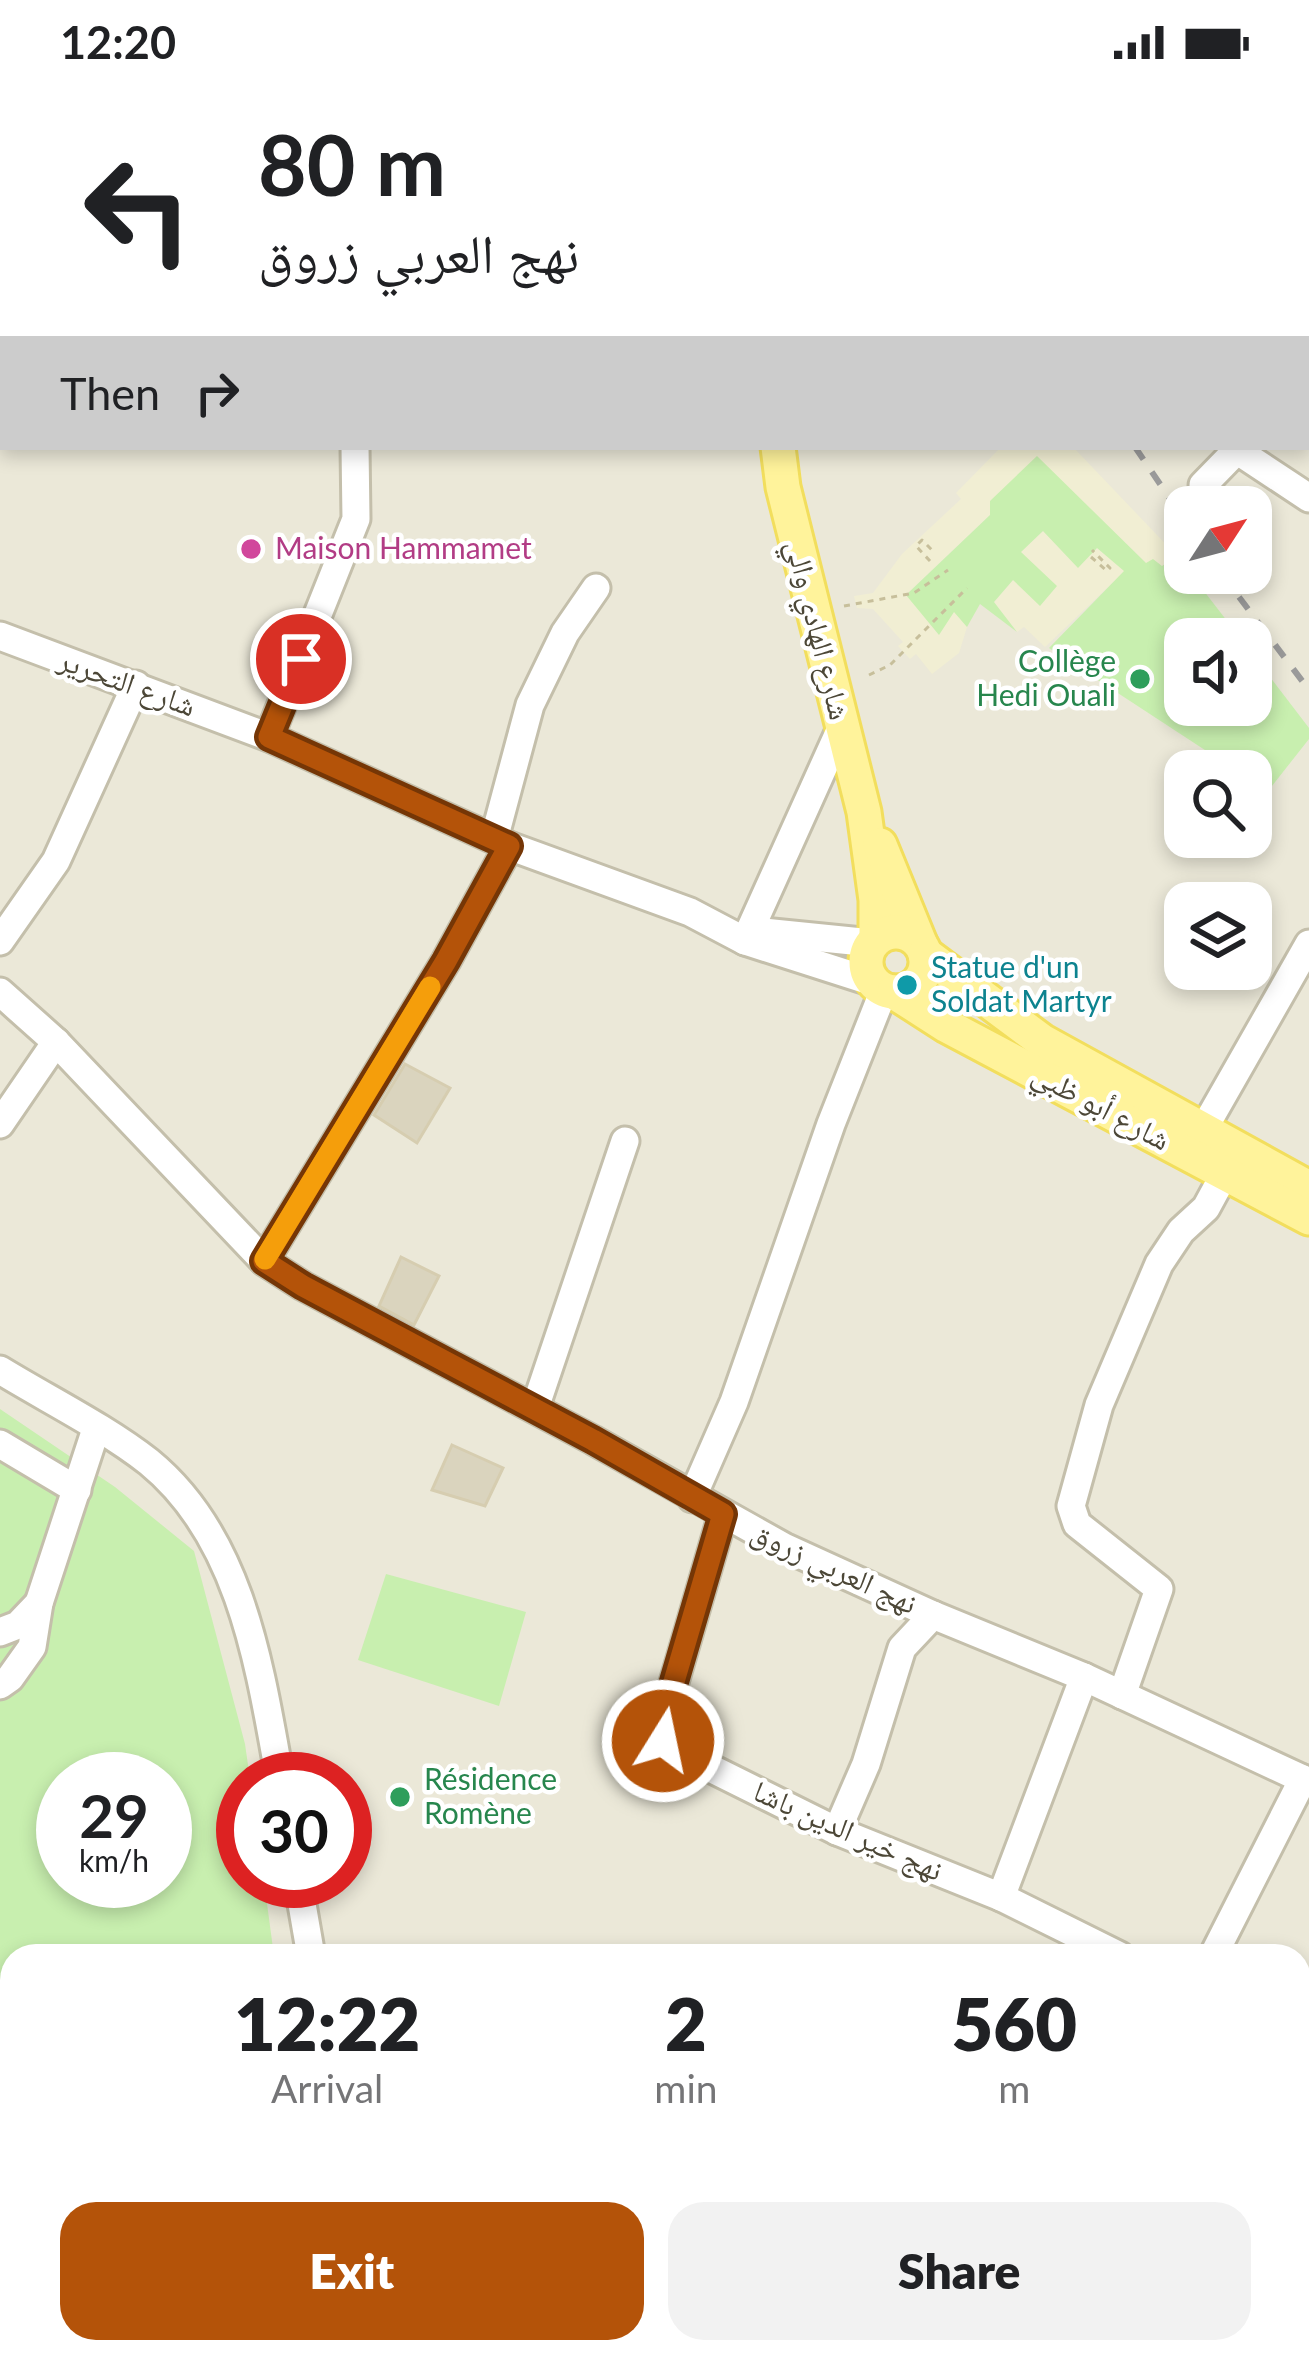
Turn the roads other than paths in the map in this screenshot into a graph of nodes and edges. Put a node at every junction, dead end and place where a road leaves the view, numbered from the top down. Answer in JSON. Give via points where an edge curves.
{"nodes":[{"id":1,"x":356,"y":450,"type":"edge"},
{"id":2,"x":778,"y":450,"type":"edge"},
{"id":3,"x":1238,"y":450,"type":"edge"},
{"id":4,"x":1240,"y":450,"type":"edge"},
{"id":5,"x":1203,"y":485,"type":"dead end"},
{"id":6,"x":1309,"y":498,"type":"edge"},
{"id":7,"x":596,"y":588,"type":"dead end"},
{"id":8,"x":8,"y":639,"type":"edge"},
{"id":9,"x":0,"y":668,"type":"edge"},
{"id":10,"x":136,"y":685,"type":"junction"},
{"id":11,"x":842,"y":727,"type":"junction"},
{"id":12,"x":269,"y":737,"type":"junction"},
{"id":13,"x":864,"y":812,"type":"junction"},
{"id":14,"x":502,"y":843,"type":"junction"},
{"id":15,"x":747,"y":936,"type":"junction"},
{"id":16,"x":0,"y":941,"type":"edge"},
{"id":17,"x":874,"y":941,"type":"junction"},
{"id":18,"x":1309,"y":944,"type":"edge"},
{"id":19,"x":922,"y":948,"type":"junction"},
{"id":20,"x":884,"y":988,"type":"junction"},
{"id":21,"x":0,"y":992,"type":"edge"},
{"id":22,"x":56,"y":1042,"type":"junction"},
{"id":23,"x":0,"y":1124,"type":"edge"},
{"id":24,"x":1203,"y":1130,"type":"junction"},
{"id":25,"x":625,"y":1141,"type":"dead end"},
{"id":26,"x":1225,"y":1173,"type":"junction"},
{"id":27,"x":1308,"y":1207,"type":"edge"},
{"id":28,"x":264,"y":1261,"type":"junction"},
{"id":29,"x":0,"y":1370,"type":"edge"},
{"id":30,"x":535,"y":1408,"type":"junction"},
{"id":31,"x":97,"y":1429,"type":"junction"},
{"id":32,"x":0,"y":1444,"type":"edge"},
{"id":33,"x":76,"y":1490,"type":"junction"},
{"id":34,"x":692,"y":1498,"type":"junction"},
{"id":35,"x":723,"y":1514,"type":"junction"},
{"id":36,"x":39,"y":1603,"type":"junction"},
{"id":37,"x":932,"y":1615,"type":"junction"},
{"id":38,"x":0,"y":1632,"type":"edge"},
{"id":39,"x":1084,"y":1677,"type":"junction"},
{"id":40,"x":0,"y":1685,"type":"edge"},
{"id":41,"x":1122,"y":1695,"type":"junction"},
{"id":42,"x":275,"y":1752,"type":"edge"},
{"id":43,"x":1306,"y":1780,"type":"edge"},
{"id":44,"x":837,"y":1831,"type":"junction"},
{"id":45,"x":1000,"y":1897,"type":"junction"},
{"id":46,"x":303,"y":1908,"type":"edge"},
{"id":47,"x":309,"y":1944,"type":"edge"},
{"id":48,"x":1096,"y":1944,"type":"edge"},
{"id":49,"x":1219,"y":1944,"type":"edge"}],
"edges":[{"from":1,"to":12,"type":"street","via":[[356,519]]},
{"from":2,"to":11,"type":"main road","name":"شارع الهادي والي"},
{"from":3,"to":5,"type":"street"},
{"from":4,"to":6,"type":"street"},
{"from":7,"to":14,"type":"street","via":[[530,705]]},
{"from":8,"to":9,"type":"street"},
{"from":8,"to":10,"type":"street","name":"شارع التحرير"},
{"from":10,"to":12,"type":"street","name":"شارع التحرير"},
{"from":10,"to":16,"type":"street","via":[[56,861]]},
{"from":11,"to":13,"type":"main road","name":"شارع الهادي والي"},
{"from":11,"to":15,"type":"street"},
{"from":12,"to":14,"type":"street","name":"شارع التحرير"},
{"from":13,"to":17,"type":"main road","name":"شارع الهادي والي"},
{"from":13,"to":19,"type":"main road","name":"شارع الهادي والي"},
{"from":14,"to":15,"type":"street","name":"شارع التحرير"},
{"from":14,"to":28,"type":"street","via":[[446,961]]},
{"from":15,"to":17,"type":"street","name":"شارع التحرير"},
{"from":15,"to":20,"type":"street","name":"شارع التحرير"},
{"from":17,"to":19,"type":"main road","via":[[899,932]]},
{"from":17,"to":20,"type":"main road","via":[[866,962]]},
{"from":18,"to":24,"type":"street"},
{"from":19,"to":20,"type":"main road","via":[[916,985]]},
{"from":19,"to":24,"type":"main road","name":"شارع أبو ظبي","via":[[1042,1041]]},
{"from":20,"to":26,"type":"main road","name":"شارع أبو ظبي"},
{"from":20,"to":34,"type":"street"},
{"from":21,"to":22,"type":"street","name":"نهج العربي زروق"},
{"from":22,"to":23,"type":"street"},
{"from":22,"to":28,"type":"street","name":"نهج العربي زروق"},
{"from":24,"to":27,"type":"main road","name":"شارع أبو ظبي"},
{"from":25,"to":30,"type":"street"},
{"from":26,"to":27,"type":"main road","name":"شارع أبو ظبي"},
{"from":26,"to":41,"type":"street","via":[[1159,1264],[1100,1406],[1071,1506],[1077,1524],[1160,1589]]},
{"from":28,"to":30,"type":"street","name":"نهج العربي زروق"},
{"from":29,"to":31,"type":"street"},
{"from":30,"to":34,"type":"street","name":"نهج العربي زروق"},
{"from":31,"to":33,"type":"street"},
{"from":31,"to":42,"type":"street","via":[[149,1463],[205,1527],[240,1600]]},
{"from":32,"to":33,"type":"street"},
{"from":33,"to":36,"type":"street"},
{"from":34,"to":35,"type":"street","name":"نهج العربي زروق"},
{"from":35,"to":37,"type":"street","name":"نهج العربي زروق"},
{"from":35,"to":44,"type":"street","name":"نهج خير الدين باشا","via":[[663,1741]]},
{"from":36,"to":38,"type":"street"},
{"from":36,"to":40,"type":"street","via":[[32,1647]]},
{"from":37,"to":39,"type":"street","name":"نهج العربي زروق"},
{"from":37,"to":44,"type":"street","via":[[902,1648]]},
{"from":39,"to":41,"type":"street","name":"نهج العربي زروق"},
{"from":39,"to":45,"type":"street"},
{"from":41,"to":43,"type":"street","name":"نهج العربي زروق"},
{"from":43,"to":49,"type":"street"},
{"from":44,"to":45,"type":"street","name":"نهج خير الدين باشا"},
{"from":45,"to":48,"type":"street","name":"نهج خير الدين باشا"},
{"from":46,"to":47,"type":"street"}]}
